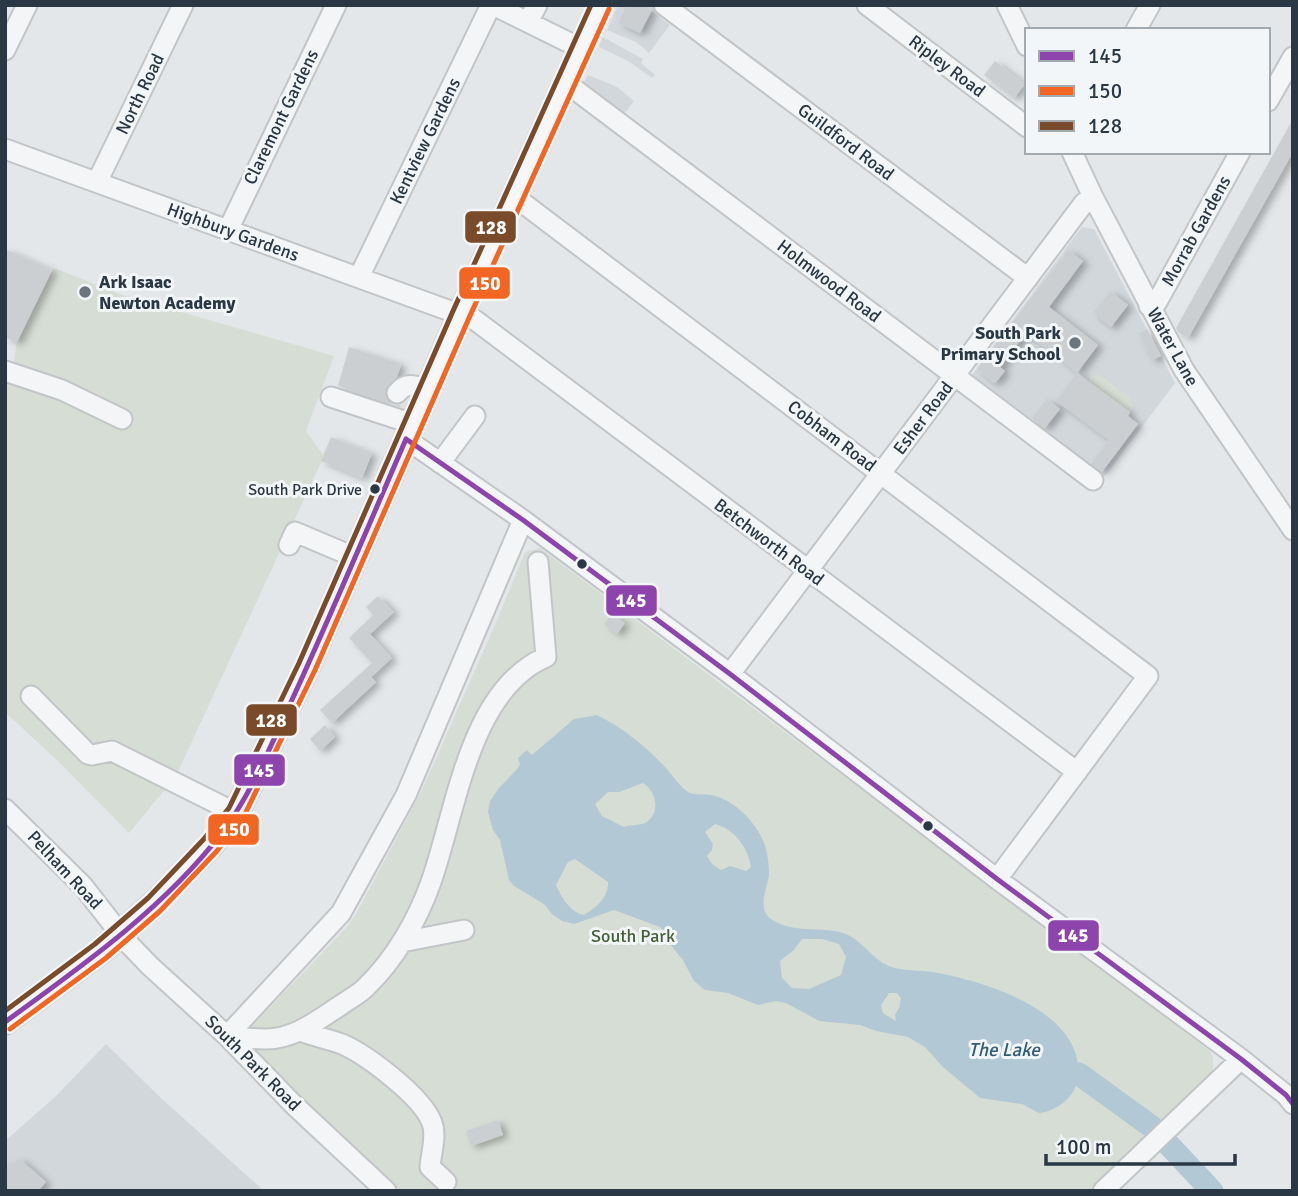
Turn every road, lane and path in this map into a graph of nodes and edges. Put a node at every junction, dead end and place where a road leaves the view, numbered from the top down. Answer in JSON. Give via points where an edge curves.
{"nodes":[{"id":1,"x":27,"y":5,"type":"edge"},
{"id":2,"x":183,"y":5,"type":"edge"},
{"id":3,"x":336,"y":5,"type":"edge"},
{"id":4,"x":492,"y":5,"type":"edge"},
{"id":5,"x":601,"y":5,"type":"edge"},
{"id":6,"x":664,"y":5,"type":"edge"},
{"id":7,"x":867,"y":5,"type":"edge"},
{"id":8,"x":1007,"y":5,"type":"edge"},
{"id":9,"x":1150,"y":5,"type":"edge"},
{"id":10,"x":533,"y":14,"type":"edge"},
{"id":11,"x":1137,"y":28,"type":"edge"},
{"id":12,"x":1025,"y":42,"type":"edge"},
{"id":13,"x":580,"y":48,"type":"junction"},
{"id":14,"x":5,"y":50,"type":"edge"},
{"id":15,"x":1293,"y":57,"type":"edge"},
{"id":16,"x":565,"y":82,"type":"junction"},
{"id":17,"x":1270,"y":97,"type":"edge"},
{"id":18,"x":1025,"y":125,"type":"edge"},
{"id":19,"x":5,"y":149,"type":"edge"},
{"id":20,"x":1073,"y":154,"type":"edge"},
{"id":21,"x":1239,"y":154,"type":"edge"},
{"id":22,"x":97,"y":182,"type":"junction"},
{"id":23,"x":515,"y":197,"type":"junction"},
{"id":24,"x":1093,"y":197,"type":"junction"},
{"id":25,"x":228,"y":230,"type":"junction"},
{"id":26,"x":359,"y":277,"type":"junction"},
{"id":27,"x":1028,"y":278,"type":"junction"},
{"id":28,"x":1149,"y":306,"type":"junction"},
{"id":29,"x":461,"y":314,"type":"junction"},
{"id":30,"x":5,"y":371,"type":"edge"},
{"id":31,"x":955,"y":376,"type":"junction"},
{"id":32,"x":428,"y":390,"type":"junction"},
{"id":33,"x":331,"y":397,"type":"dead end"},
{"id":34,"x":475,"y":416,"type":"dead end"},
{"id":35,"x":399,"y":417,"type":"junction"},
{"id":36,"x":122,"y":419,"type":"dead end"},
{"id":37,"x":440,"y":463,"type":"junction"},
{"id":38,"x":881,"y":474,"type":"junction"},
{"id":39,"x":1093,"y":480,"type":"dead end"},
{"id":40,"x":523,"y":520,"type":"junction"},
{"id":41,"x":1293,"y":530,"type":"edge"},
{"id":42,"x":289,"y":545,"type":"dead end"},
{"id":43,"x":354,"y":557,"type":"junction"},
{"id":44,"x":538,"y":562,"type":"dead end"},
{"id":45,"x":807,"y":571,"type":"junction"},
{"id":46,"x":730,"y":674,"type":"junction"},
{"id":47,"x":31,"y":696,"type":"dead end"},
{"id":48,"x":1077,"y":772,"type":"junction"},
{"id":49,"x":5,"y":809,"type":"edge"},
{"id":50,"x":236,"y":813,"type":"junction"},
{"id":51,"x":998,"y":879,"type":"junction"},
{"id":52,"x":464,"y":930,"type":"dead end"},
{"id":53,"x":121,"y":933,"type":"junction"},
{"id":54,"x":402,"y":942,"type":"junction"},
{"id":55,"x":5,"y":1021,"type":"edge"},
{"id":56,"x":300,"y":1031,"type":"junction"},
{"id":57,"x":227,"y":1036,"type":"junction"},
{"id":58,"x":1241,"y":1059,"type":"junction"},
{"id":59,"x":1290,"y":1096,"type":"edge"},
{"id":60,"x":446,"y":1182,"type":"dead end"},
{"id":61,"x":386,"y":1191,"type":"edge"},
{"id":62,"x":1103,"y":1191,"type":"edge"}],
"edges":[{"from":1,"to":14,"type":"street"},
{"from":2,"to":22,"type":"street","name":"North Road"},
{"from":3,"to":25,"type":"street","name":"Claremont Gardens"},
{"from":4,"to":10,"type":"street"},
{"from":4,"to":26,"type":"street","name":"Kentview Gardens"},
{"from":5,"to":13,"type":"main road"},
{"from":6,"to":27,"type":"street","name":"Guildford Road"},
{"from":7,"to":18,"type":"street","name":"Ripley Road"},
{"from":8,"to":12,"type":"street"},
{"from":9,"to":11,"type":"street"},
{"from":10,"to":13,"type":"street"},
{"from":13,"to":16,"type":"main road"},
{"from":15,"to":17,"type":"street"},
{"from":16,"to":23,"type":"main road"},
{"from":16,"to":31,"type":"street","name":"Holmwood Road"},
{"from":19,"to":22,"type":"street","name":"Highbury Gardens"},
{"from":20,"to":24,"type":"street","name":"Water Lane"},
{"from":21,"to":28,"type":"street","name":"Morrab Gardens","via":[[1157,302]]},
{"from":22,"to":25,"type":"street","name":"Highbury Gardens"},
{"from":23,"to":29,"type":"main road"},
{"from":23,"to":38,"type":"street","name":"Cobham Road"},
{"from":24,"to":27,"type":"street","name":"Esher Road"},
{"from":24,"to":28,"type":"street","name":"Water Lane"},
{"from":25,"to":26,"type":"street","name":"Highbury Gardens"},
{"from":26,"to":29,"type":"street","name":"Highbury Gardens"},
{"from":27,"to":31,"type":"street","name":"Esher Road"},
{"from":28,"to":41,"type":"street","name":"Water Lane","via":[[1184,370]]},
{"from":29,"to":32,"type":"main road"},
{"from":29,"to":45,"type":"street","name":"Betchworth Road","via":[[475,320]]},
{"from":30,"to":36,"type":"street","via":[[62,390]]},
{"from":31,"to":38,"type":"street","name":"Esher Road"},
{"from":31,"to":39,"type":"street","name":"Holmwood Road"},
{"from":32,"to":35,"type":"main road"},
{"from":32,"to":35,"type":"street","via":[[405,385]]},
{"from":33,"to":35,"type":"street"},
{"from":34,"to":37,"type":"street"},
{"from":35,"to":37,"type":"street"},
{"from":35,"to":43,"type":"main road"},
{"from":37,"to":40,"type":"street"},
{"from":38,"to":45,"type":"street","name":"Esher Road"},
{"from":38,"to":48,"type":"street","name":"Cobham Road","via":[[1148,676]]},
{"from":40,"to":46,"type":"street"},
{"from":40,"to":57,"type":"street","via":[[406,795],[341,913]]},
{"from":42,"to":43,"type":"street","via":[[295,532]]},
{"from":43,"to":50,"type":"main road"},
{"from":44,"to":54,"type":"street","via":[[546,657],[515,676],[482,725],[460,777],[431,882]]},
{"from":45,"to":46,"type":"street","name":"Esher Road"},
{"from":45,"to":48,"type":"street","name":"Betchworth Road"},
{"from":46,"to":51,"type":"street"},
{"from":47,"to":50,"type":"street","via":[[88,754],[112,751]]},
{"from":48,"to":51,"type":"street"},
{"from":49,"to":53,"type":"street","name":"Pelham Road","via":[[83,886]]},
{"from":50,"to":53,"type":"main road","via":[[211,846]]},
{"from":51,"to":58,"type":"street"},
{"from":52,"to":54,"type":"street"},
{"from":53,"to":55,"type":"main road"},
{"from":53,"to":57,"type":"street","name":"South Park Road"},
{"from":54,"to":56,"type":"street","via":[[366,988]]},
{"from":56,"to":57,"type":"street","via":[[266,1040]]},
{"from":56,"to":60,"type":"street","via":[[360,1054],[411,1094],[432,1122],[430,1167]]},
{"from":57,"to":61,"type":"street","name":"South Park Road"},
{"from":58,"to":59,"type":"street"},
{"from":58,"to":62,"type":"street"}]}
